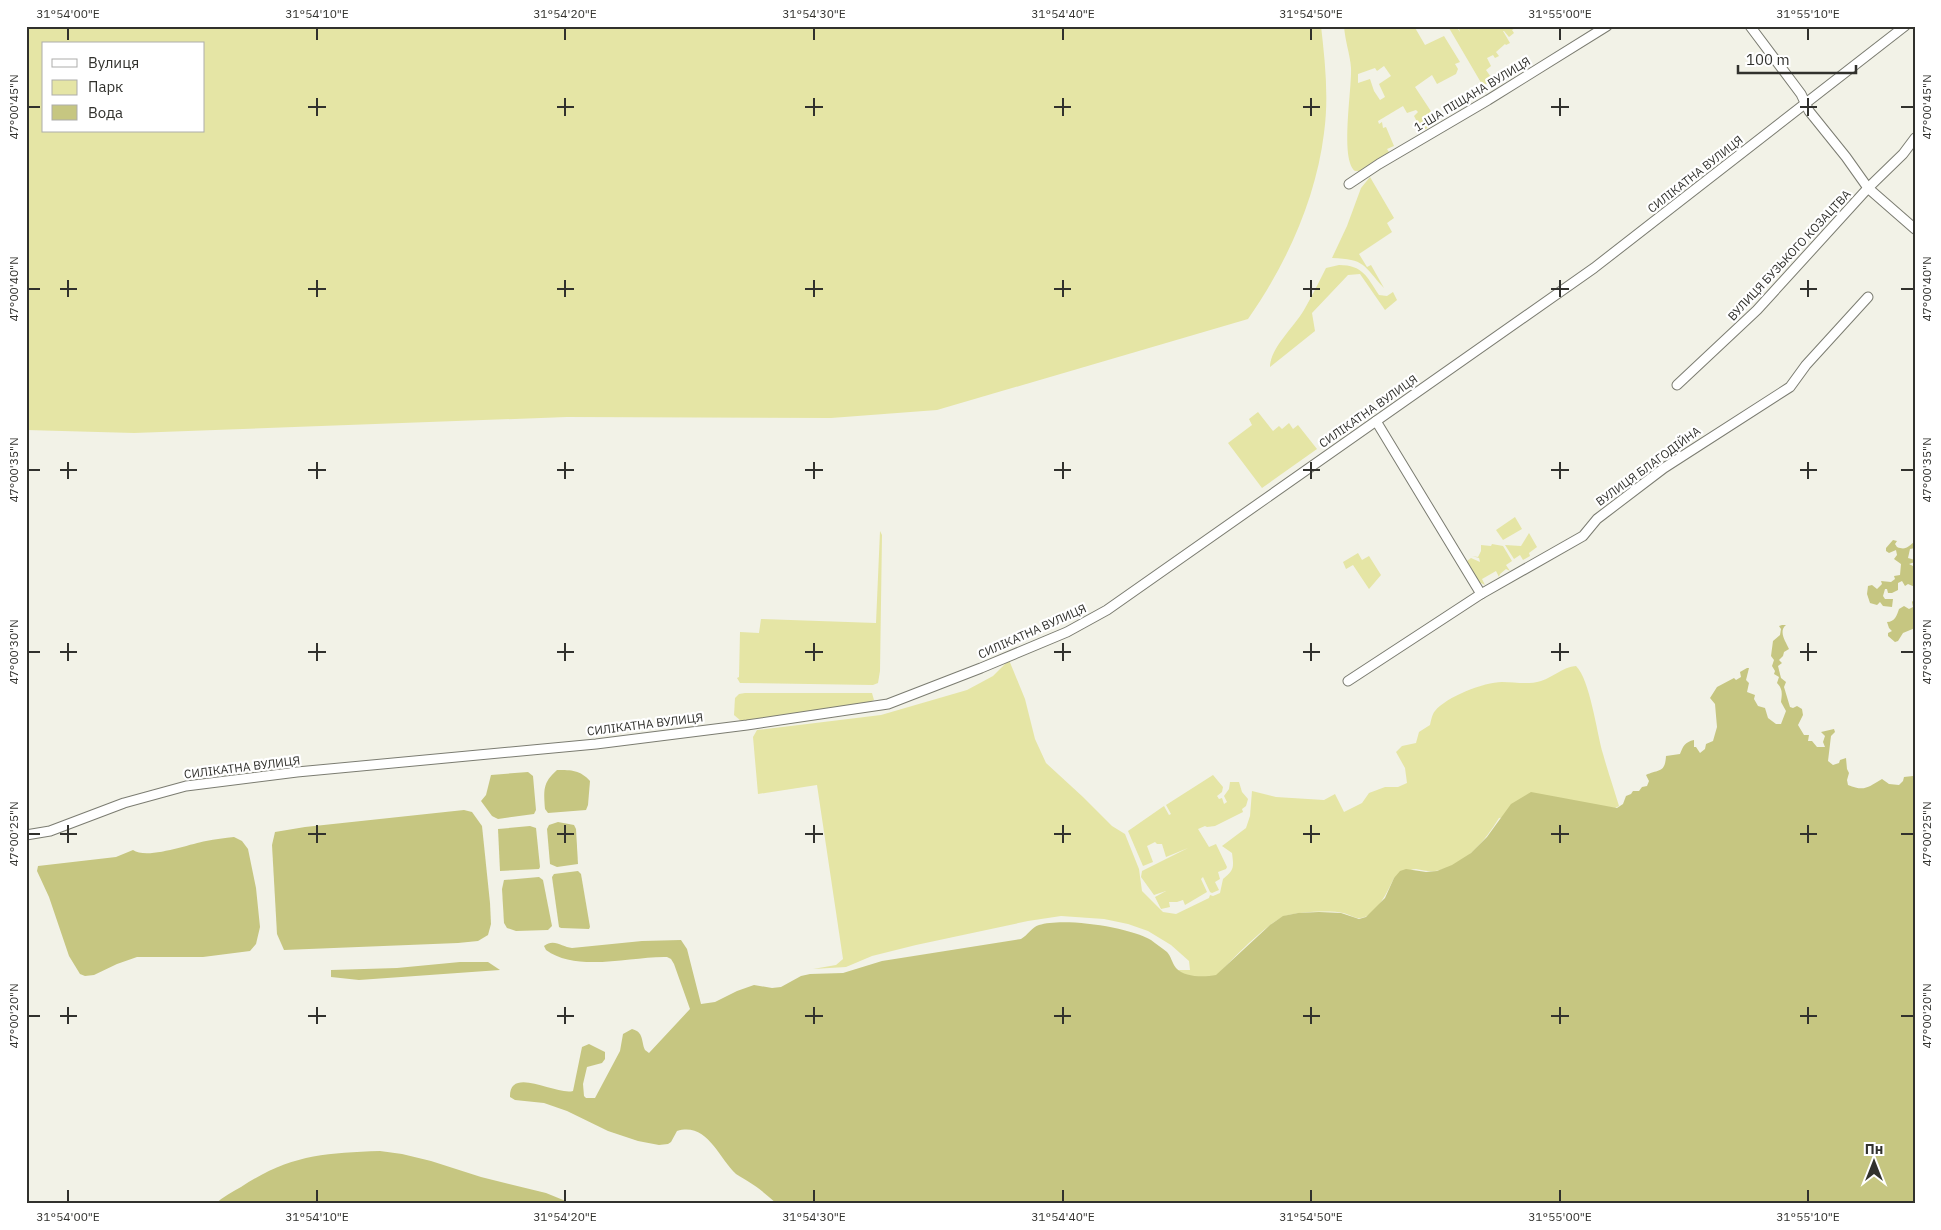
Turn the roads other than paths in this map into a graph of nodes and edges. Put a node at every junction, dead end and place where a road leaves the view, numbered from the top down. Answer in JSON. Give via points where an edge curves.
{"nodes":[{"id":1,"x":1607,"y":26,"type":"edge"},
{"id":2,"x":1750,"y":26,"type":"edge"},
{"id":3,"x":1905,"y":26,"type":"edge"},
{"id":4,"x":1806,"y":103,"type":"junction"},
{"id":5,"x":1915,"y":138,"type":"edge"},
{"id":6,"x":1349,"y":184,"type":"dead end"},
{"id":7,"x":1868,"y":188,"type":"junction"},
{"id":8,"x":1915,"y":228,"type":"edge"},
{"id":9,"x":1868,"y":297,"type":"dead end"},
{"id":10,"x":1677,"y":385,"type":"dead end"},
{"id":11,"x":1376,"y":421,"type":"junction"},
{"id":12,"x":1481,"y":594,"type":"junction"},
{"id":13,"x":1348,"y":681,"type":"dead end"},
{"id":14,"x":26,"y":835,"type":"edge"}],
"edges":[{"from":1,"to":6,"type":"street","name":"1-ША ПІЩАНА ВУЛИЦЯ"},
{"from":2,"to":4,"type":"street"},
{"from":3,"to":4,"type":"street","name":"СИЛІКАТНА ВУЛИЦЯ"},
{"from":4,"to":7,"type":"street","via":[[1809,112]]},
{"from":4,"to":11,"type":"street","name":"СИЛІКАТНА ВУЛИЦЯ","via":[[1594,268]]},
{"from":5,"to":7,"type":"street","name":"ВУЛИЦЯ БУЗЬКОГО КОЗАЦТВА"},
{"from":7,"to":8,"type":"street"},
{"from":7,"to":10,"type":"street","name":"ВУЛИЦЯ БУЗЬКОГО КОЗАЦТВА","via":[[1757,310]]},
{"from":9,"to":12,"type":"street","name":"ВУЛИЦЯ БЛАГОДІЙНА","via":[[1790,387],[1664,468],[1596,519],[1583,536]]},
{"from":11,"to":12,"type":"street"},
{"from":11,"to":14,"type":"street","name":"СИЛІКАТНА ВУЛИЦЯ","via":[[1107,610],[1067,632],[895,701],[747,725],[596,744],[307,771],[186,786],[124,803],[50,832]]},
{"from":12,"to":13,"type":"street","name":"ВУЛИЦЯ БЛАГОДІЙНА"}]}
